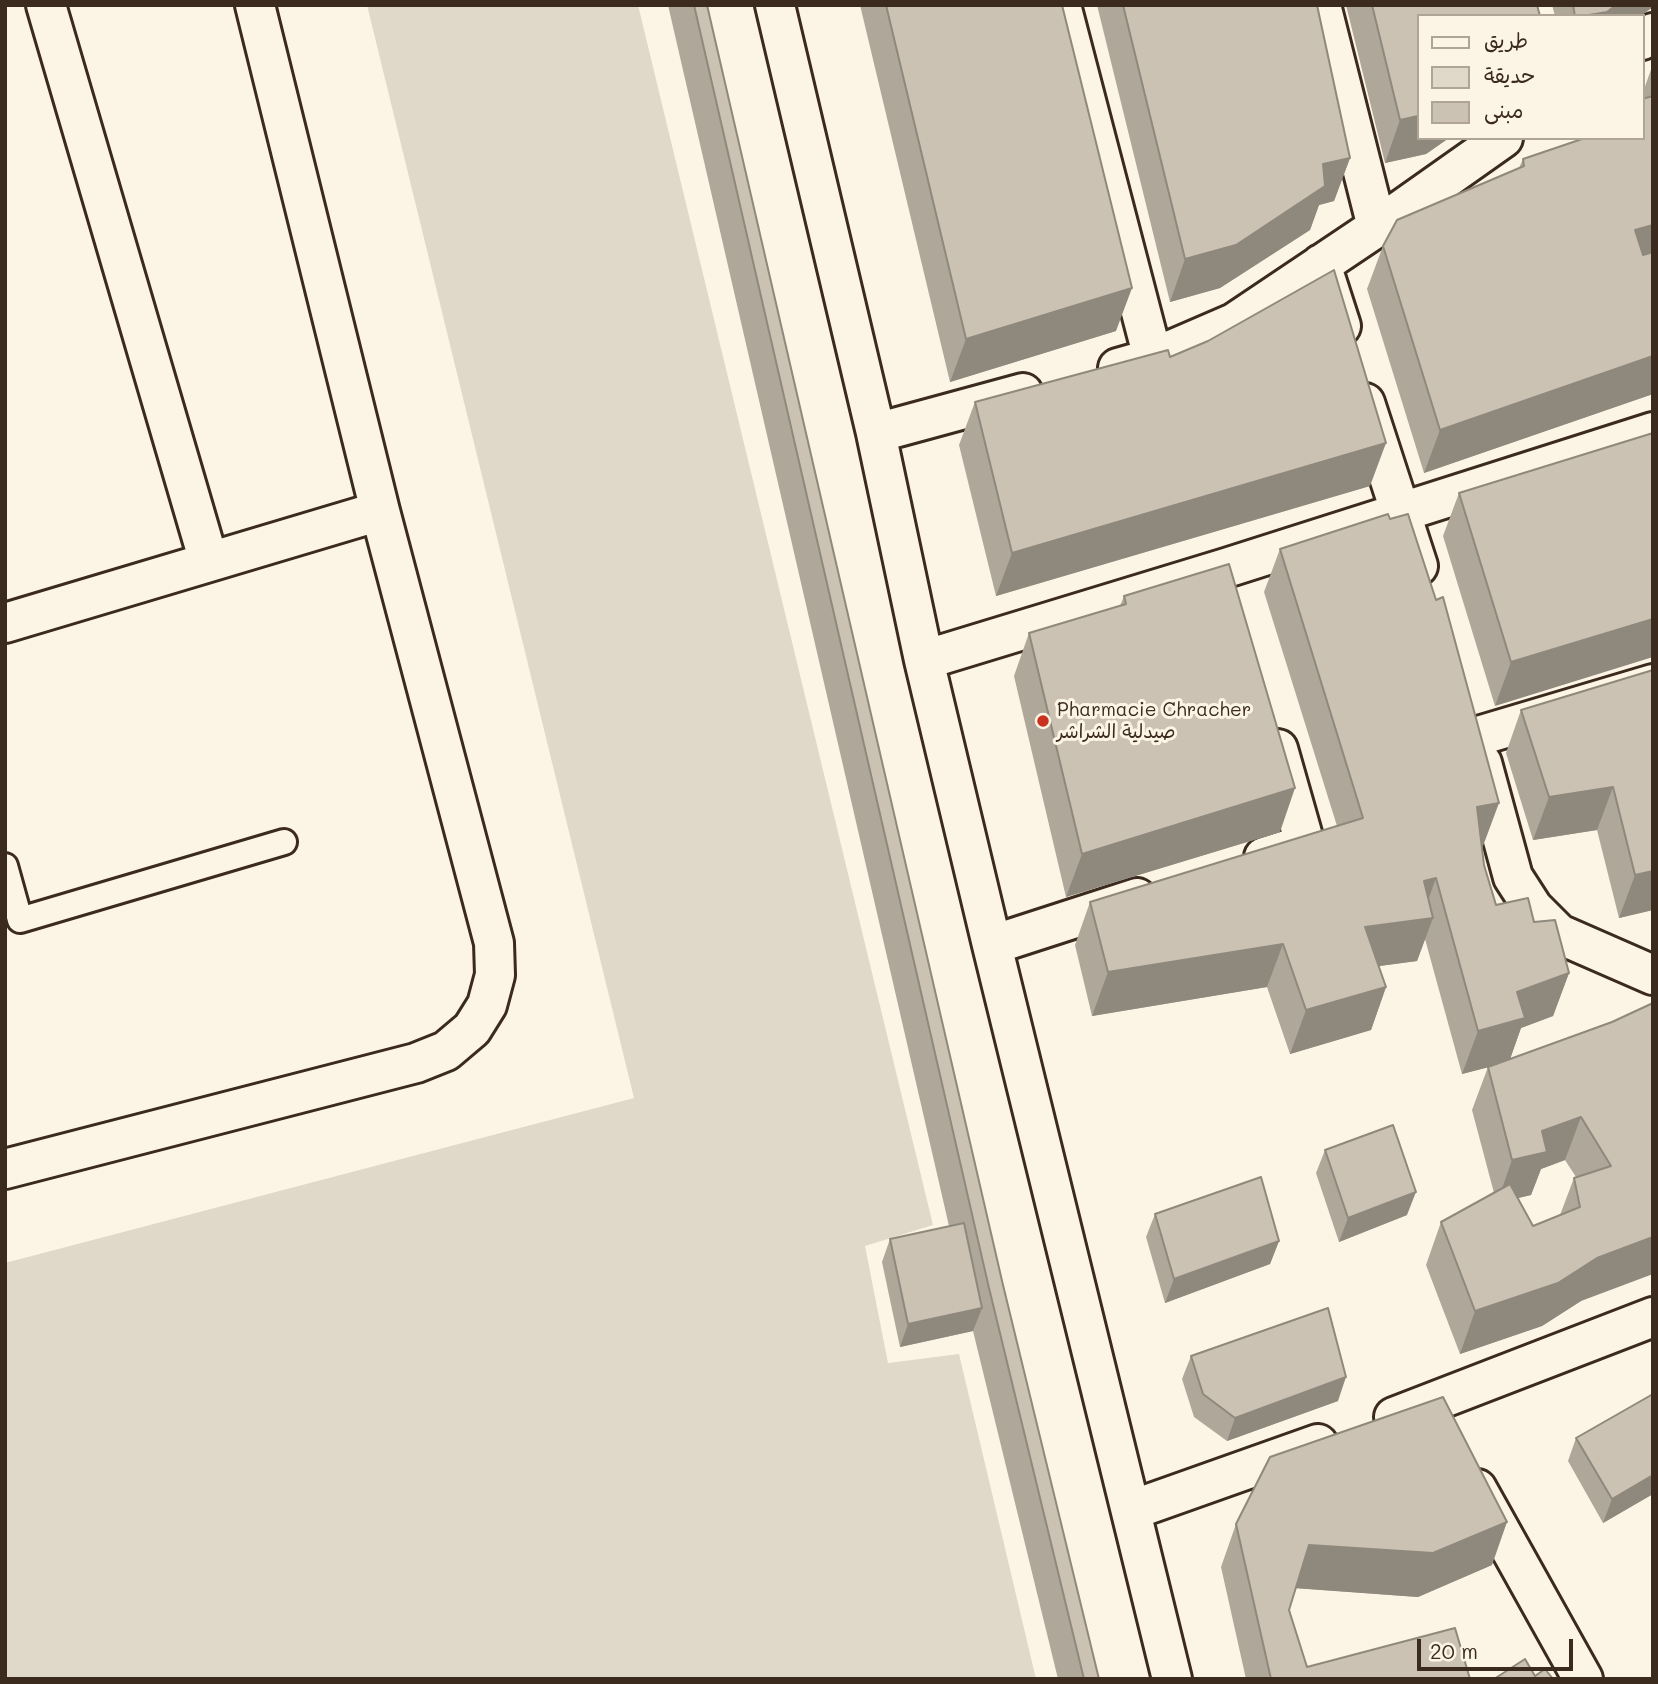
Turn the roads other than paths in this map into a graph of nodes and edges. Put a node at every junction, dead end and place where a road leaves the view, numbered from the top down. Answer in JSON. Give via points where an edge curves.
{"nodes":[{"id":1,"x":46,"y":5,"type":"edge"},
{"id":2,"x":255,"y":5,"type":"edge"},
{"id":3,"x":775,"y":5,"type":"edge"},
{"id":4,"x":1062,"y":5,"type":"edge"},
{"id":5,"x":1321,"y":5,"type":"edge"},
{"id":6,"x":1500,"y":140,"type":"edge"},
{"id":7,"x":1377,"y":227,"type":"junction"},
{"id":8,"x":1321,"y":264,"type":"junction"},
{"id":9,"x":1153,"y":358,"type":"junction"},
{"id":10,"x":1653,"y":432,"type":"edge"},
{"id":11,"x":876,"y":433,"type":"junction"},
{"id":12,"x":380,"y":511,"type":"junction"},
{"id":13,"x":1401,"y":513,"type":"junction"},
{"id":14,"x":209,"y":562,"type":"junction"},
{"id":15,"x":1427,"y":592,"type":"edge"},
{"id":16,"x":7,"y":613,"type":"edge"},
{"id":17,"x":924,"y":660,"type":"junction"},
{"id":18,"x":1653,"y":684,"type":"edge"},
{"id":19,"x":1268,"y":713,"type":"edge"},
{"id":20,"x":284,"y":842,"type":"dead end"},
{"id":21,"x":5,"y":866,"type":"edge"},
{"id":22,"x":1227,"y":869,"type":"edge"},
{"id":23,"x":1175,"y":886,"type":"edge"},
{"id":24,"x":992,"y":945,"type":"junction"},
{"id":25,"x":1653,"y":975,"type":"edge"},
{"id":26,"x":5,"y":1168,"type":"edge"},
{"id":27,"x":1653,"y":1317,"type":"edge"},
{"id":28,"x":1463,"y":1464,"type":"edge"},
{"id":29,"x":1132,"y":1510,"type":"junction"},
{"id":30,"x":1172,"y":1679,"type":"edge"},
{"id":31,"x":1583,"y":1679,"type":"edge"}],
"edges":[{"from":1,"to":14,"type":"street"},
{"from":2,"to":12,"type":"street"},
{"from":3,"to":11,"type":"street"},
{"from":4,"to":9,"type":"street"},
{"from":5,"to":7,"type":"street"},
{"from":6,"to":7,"type":"street"},
{"from":7,"to":8,"type":"street"},
{"from":8,"to":9,"type":"street","via":[[1234,323]]},
{"from":8,"to":13,"type":"street"},
{"from":9,"to":11,"type":"street"},
{"from":10,"to":13,"type":"street"},
{"from":11,"to":17,"type":"street"},
{"from":12,"to":14,"type":"street"},
{"from":12,"to":26,"type":"street","via":[[494,943],[495,975],[487,1005],[472,1030],[446,1051],[416,1063]]},
{"from":13,"to":15,"type":"street"},
{"from":13,"to":17,"type":"street","via":[[1230,581]]},
{"from":14,"to":16,"type":"street"},
{"from":17,"to":24,"type":"street"},
{"from":18,"to":25,"type":"street","via":[[1470,724],[1513,877],[1533,908],[1559,934]]},
{"from":19,"to":22,"type":"street","via":[[1305,844]]},
{"from":20,"to":21,"type":"lane","via":[[20,920]]},
{"from":23,"to":24,"type":"street"},
{"from":24,"to":29,"type":"street"},
{"from":27,"to":29,"type":"street","via":[[1436,1416],[1358,1430]]},
{"from":28,"to":31,"type":"street"},
{"from":29,"to":30,"type":"street"}]}
